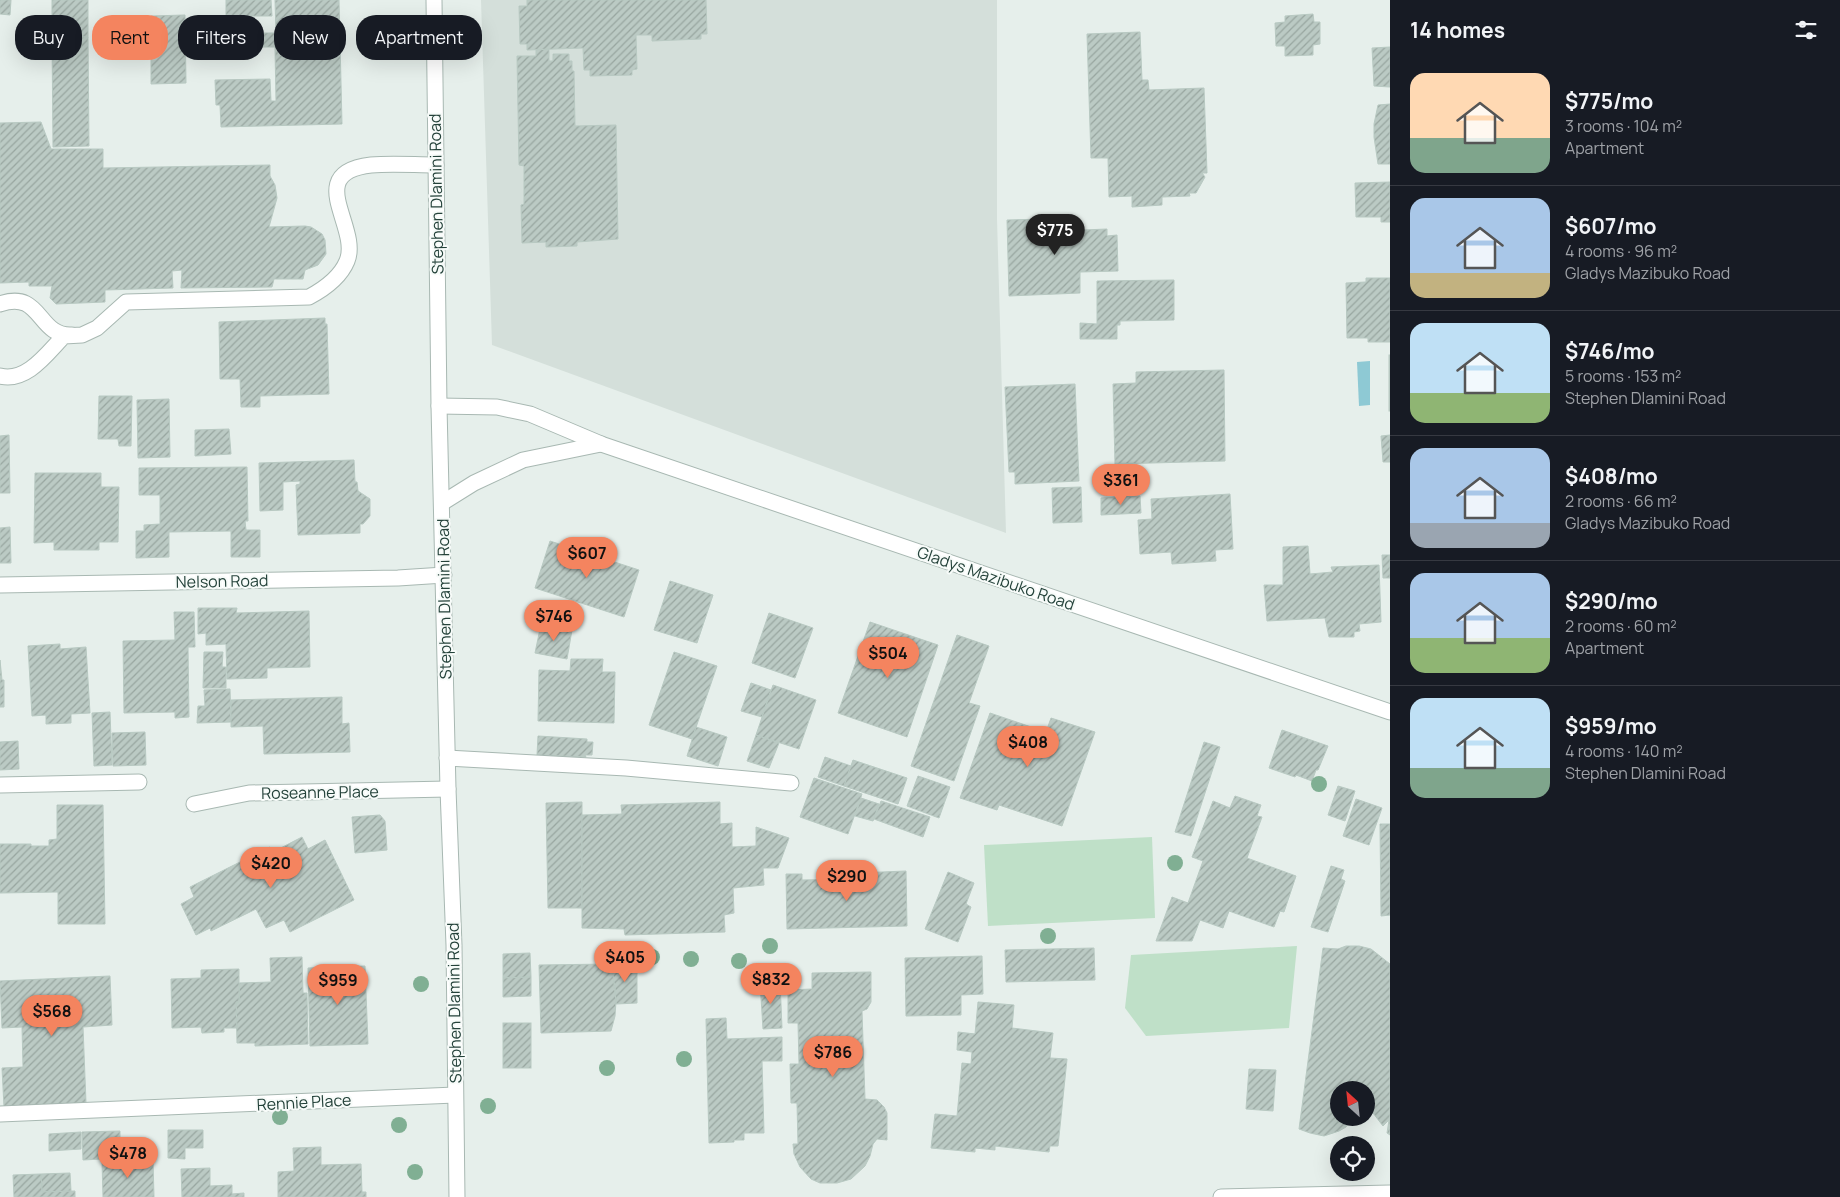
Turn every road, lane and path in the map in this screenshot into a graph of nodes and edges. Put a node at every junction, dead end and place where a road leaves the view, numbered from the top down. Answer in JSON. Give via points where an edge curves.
{"nodes":[{"id":1,"x":434,"y":0,"type":"edge"},
{"id":2,"x":436,"y":166,"type":"junction"},
{"id":3,"x":122,"y":292,"type":"dead end"},
{"id":4,"x":0,"y":304,"type":"edge"},
{"id":5,"x":0,"y":376,"type":"edge"},
{"id":6,"x":439,"y":406,"type":"junction"},
{"id":7,"x":601,"y":444,"type":"junction"},
{"id":8,"x":442,"y":503,"type":"junction"},
{"id":9,"x":444,"y":575,"type":"junction"},
{"id":10,"x":0,"y":585,"type":"edge"},
{"id":11,"x":1390,"y":712,"type":"edge"},
{"id":12,"x":447,"y":758,"type":"junction"},
{"id":13,"x":140,"y":782,"type":"dead end"},
{"id":14,"x":791,"y":783,"type":"dead end"},
{"id":15,"x":0,"y":785,"type":"edge"},
{"id":16,"x":448,"y":788,"type":"junction"},
{"id":17,"x":194,"y":804,"type":"dead end"},
{"id":18,"x":455,"y":1095,"type":"junction"},
{"id":19,"x":0,"y":1114,"type":"edge"},
{"id":20,"x":1390,"y":1193,"type":"edge"},
{"id":21,"x":457,"y":1197,"type":"edge"},
{"id":22,"x":1222,"y":1197,"type":"edge"}],
"edges":[{"from":1,"to":2,"type":"street","name":"Stephen Dlamini Road"},
{"from":2,"to":5,"type":"street","via":[[370,165],[342,176],[336,196],[346,230],[348,260],[340,274],[309,297],[126,302],[97,328],[64,336],[32,368],[18,375]]},
{"from":2,"to":6,"type":"street","name":"Stephen Dlamini Road"},
{"from":3,"to":4,"type":"street","via":[[107,318],[82,333],[69,335],[49,329],[30,305],[14,300]]},
{"from":6,"to":7,"type":"street","name":"Gladys Mazibuko Road","via":[[489,406],[530,414]]},
{"from":6,"to":8,"type":"street","name":"Stephen Dlamini Road"},
{"from":7,"to":8,"type":"street","via":[[523,460],[474,483]]},
{"from":7,"to":11,"type":"street","name":"Gladys Mazibuko Road"},
{"from":8,"to":9,"type":"street","name":"Stephen Dlamini Road"},
{"from":9,"to":10,"type":"street","name":"Nelson Road"},
{"from":9,"to":12,"type":"street","name":"Stephen Dlamini Road"},
{"from":12,"to":14,"type":"street","via":[[635,769]]},
{"from":12,"to":16,"type":"street","name":"Stephen Dlamini Road"},
{"from":13,"to":15,"type":"street"},
{"from":16,"to":17,"type":"street","name":"Roseanne Place","via":[[249,793]]},
{"from":16,"to":18,"type":"street","name":"Stephen Dlamini Road"},
{"from":18,"to":19,"type":"street","name":"Rennie Place"},
{"from":18,"to":21,"type":"street","name":"Stephen Dlamini Road"},
{"from":20,"to":22,"type":"street"}]}
